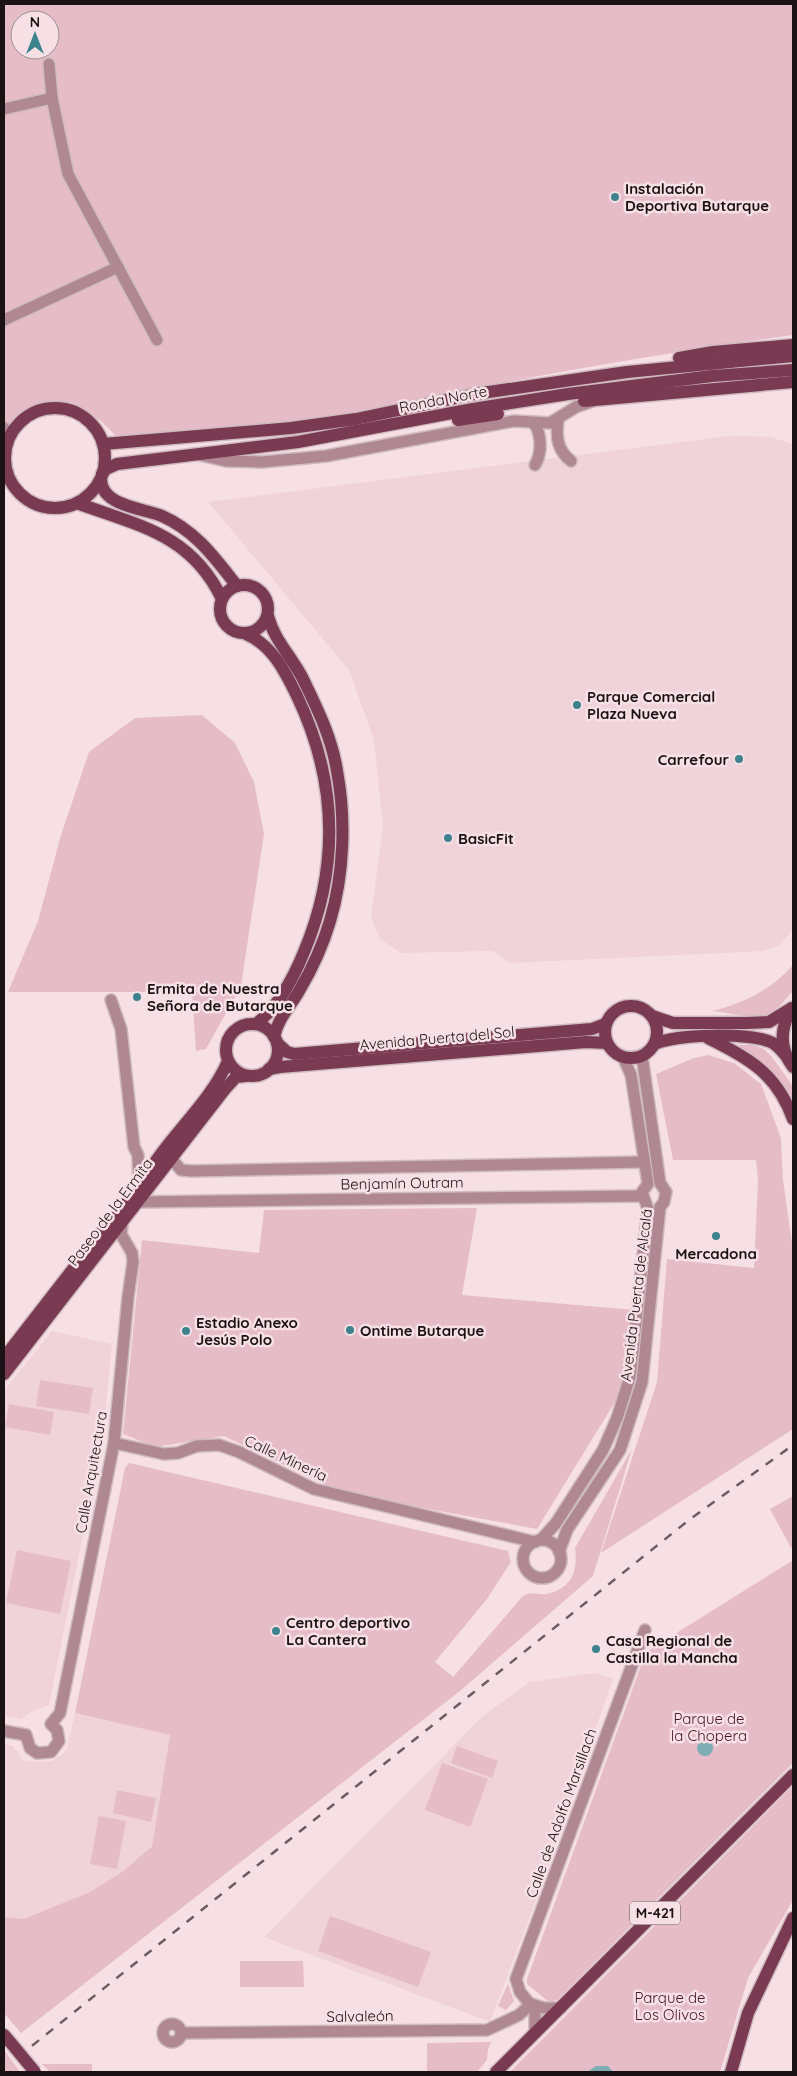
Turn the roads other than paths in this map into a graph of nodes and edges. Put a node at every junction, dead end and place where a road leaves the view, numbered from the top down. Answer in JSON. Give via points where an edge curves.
{"nodes":[{"id":1,"x":48,"y":64,"type":"dead end"},
{"id":2,"x":52,"y":98,"type":"junction"},
{"id":3,"x":4,"y":108,"type":"edge"},
{"id":4,"x":118,"y":267,"type":"junction"},
{"id":5,"x":4,"y":320,"type":"edge"},
{"id":6,"x":157,"y":340,"type":"dead end"},
{"id":7,"x":793,"y":345,"type":"edge"},
{"id":8,"x":793,"y":356,"type":"edge"},
{"id":9,"x":793,"y":370,"type":"edge"},
{"id":10,"x":626,"y":372,"type":"junction"},
{"id":11,"x":793,"y":382,"type":"edge"},
{"id":12,"x":793,"y":386,"type":"edge"},
{"id":13,"x":728,"y":387,"type":"junction"},
{"id":14,"x":604,"y":398,"type":"junction"},
{"id":15,"x":558,"y":420,"type":"junction"},
{"id":16,"x":534,"y":423,"type":"junction"},
{"id":17,"x":378,"y":428,"type":"junction"},
{"id":18,"x":6,"y":439,"type":"edge"},
{"id":19,"x":103,"y":444,"type":"junction"},
{"id":20,"x":199,"y":454,"type":"junction"},
{"id":21,"x":571,"y":461,"type":"dead end"},
{"id":22,"x":535,"y":465,"type":"dead end"},
{"id":23,"x":102,"y":477,"type":"junction"},
{"id":24,"x":6,"y":479,"type":"edge"},
{"id":25,"x":77,"y":503,"type":"junction"},
{"id":26,"x":237,"y":586,"type":"junction"},
{"id":27,"x":222,"y":599,"type":"junction"},
{"id":28,"x":268,"y":616,"type":"junction"},
{"id":29,"x":246,"y":634,"type":"junction"},
{"id":30,"x":111,"y":1000,"type":"dead end"},
{"id":31,"x":793,"y":1007,"type":"edge"},
{"id":32,"x":652,"y":1016,"type":"junction"},
{"id":33,"x":256,"y":1024,"type":"junction"},
{"id":34,"x":605,"y":1024,"type":"junction"},
{"id":35,"x":704,"y":1036,"type":"junction"},
{"id":36,"x":276,"y":1040,"type":"junction"},
{"id":37,"x":607,"y":1043,"type":"junction"},
{"id":38,"x":655,"y":1044,"type":"junction"},
{"id":39,"x":642,"y":1056,"type":"junction"},
{"id":40,"x":623,"y":1057,"type":"junction"},
{"id":41,"x":228,"y":1061,"type":"junction"},
{"id":42,"x":790,"y":1062,"type":"edge"},
{"id":43,"x":269,"y":1070,"type":"junction"},
{"id":44,"x":246,"y":1076,"type":"junction"},
{"id":45,"x":793,"y":1119,"type":"edge"},
{"id":46,"x":138,"y":1155,"type":"junction"},
{"id":47,"x":166,"y":1156,"type":"junction"},
{"id":48,"x":644,"y":1162,"type":"junction"},
{"id":49,"x":654,"y":1183,"type":"junction"},
{"id":50,"x":143,"y":1186,"type":"junction"},
{"id":51,"x":645,"y":1200,"type":"junction"},
{"id":52,"x":162,"y":1201,"type":"junction"},
{"id":53,"x":138,"y":1202,"type":"junction"},
{"id":54,"x":661,"y":1206,"type":"junction"},
{"id":55,"x":122,"y":1224,"type":"junction"},
{"id":56,"x":4,"y":1358,"type":"edge"},
{"id":57,"x":4,"y":1374,"type":"edge"},
{"id":58,"x":114,"y":1443,"type":"junction"},
{"id":59,"x":504,"y":1534,"type":"junction"},
{"id":60,"x":538,"y":1541,"type":"junction"},
{"id":61,"x":524,"y":1551,"type":"junction"},
{"id":62,"x":559,"y":1552,"type":"junction"},
{"id":63,"x":644,"y":1630,"type":"dead end"},
{"id":64,"x":4,"y":1731,"type":"edge"},
{"id":65,"x":793,"y":1775,"type":"edge"},
{"id":66,"x":793,"y":1918,"type":"edge"},
{"id":67,"x":531,"y":2004,"type":"junction"},
{"id":68,"x":561,"y":2008,"type":"junction"},
{"id":69,"x":535,"y":2032,"type":"junction"},
{"id":70,"x":181,"y":2033,"type":"dead end"},
{"id":71,"x":7,"y":2039,"type":"edge"},
{"id":72,"x":36,"y":2072,"type":"edge"},
{"id":73,"x":496,"y":2072,"type":"edge"},
{"id":74,"x":731,"y":2072,"type":"edge"}],
"edges":[{"from":1,"to":2,"type":"street"},
{"from":2,"to":3,"type":"street"},
{"from":2,"to":4,"type":"street","via":[[68,174]]},
{"from":4,"to":5,"type":"street"},
{"from":4,"to":6,"type":"street"},
{"from":7,"to":10,"type":"main road","name":"Ronda Norte","via":[[713,352],[644,363]]},
{"from":8,"to":10,"type":"main road","name":"Ronda Norte"},
{"from":9,"to":17,"type":"main road","name":"Ronda Norte","via":[[712,376],[568,394]]},
{"from":10,"to":19,"type":"main road","name":"Ronda Norte","via":[[475,394],[356,419],[292,428]]},
{"from":11,"to":13,"type":"main road"},
{"from":12,"to":13,"type":"main road"},
{"from":13,"to":14,"type":"main road"},
{"from":14,"to":15,"type":"street","via":[[576,407]]},
{"from":14,"to":17,"type":"main road","via":[[421,426]]},
{"from":15,"to":16,"type":"street"},
{"from":15,"to":21,"type":"street","via":[[560,448]]},
{"from":16,"to":20,"type":"street","via":[[514,421],[308,458],[244,462]]},
{"from":16,"to":22,"type":"street","via":[[541,453]]},
{"from":17,"to":20,"type":"main road","name":"Ronda Norte"},
{"from":18,"to":19,"type":"main road","via":[[30,415],[43,409],[58,408],[85,418]]},
{"from":18,"to":24,"type":"main road"},
{"from":19,"to":23,"type":"main road","via":[[105,464]]},
{"from":20,"to":23,"type":"main road","name":"Ronda Norte","via":[[117,464],[106,469]]},
{"from":23,"to":25,"type":"main road","name":"Ronda Norte","via":[[91,493]]},
{"from":23,"to":26,"type":"main road","via":[[101,486],[105,493],[123,504],[161,516],[185,528],[208,548]]},
{"from":24,"to":25,"type":"main road","via":[[21,495],[38,506],[58,508]]},
{"from":25,"to":27,"type":"main road","via":[[175,541],[212,577]]},
{"from":26,"to":27,"type":"main road"},
{"from":26,"to":28,"type":"main road","via":[[250,586],[262,592],[268,603]]},
{"from":27,"to":29,"type":"main road","via":[[224,623],[237,633]]},
{"from":28,"to":29,"type":"main road","via":[[259,628]]},
{"from":28,"to":36,"type":"main road","via":[[271,631],[299,670],[323,721],[337,770],[342,818],[340,867],[330,920],[300,990],[277,1024]]},
{"from":29,"to":33,"type":"main road","via":[[260,640],[270,651],[288,677],[310,723],[330,810],[330,854],[311,936],[285,991]]},
{"from":30,"to":46,"type":"street","name":"Paseo de la Ermita","via":[[121,1029],[134,1147]]},
{"from":31,"to":32,"type":"main road","via":[[769,1022],[747,1024],[673,1023]]},
{"from":31,"to":42,"type":"main road","via":[[783,1026],[783,1042]]},
{"from":32,"to":34,"type":"main road","via":[[640,1007],[626,1006],[613,1012]]},
{"from":32,"to":38,"type":"main road","via":[[657,1029]]},
{"from":33,"to":36,"type":"main road","via":[[270,1031]]},
{"from":33,"to":41,"type":"main road","via":[[241,1026],[230,1036],[225,1049]]},
{"from":34,"to":36,"type":"main road","name":"Avenida Puerta del Sol","via":[[592,1029],[294,1054],[287,1052]]},
{"from":34,"to":37,"type":"main road"},
{"from":35,"to":38,"type":"main road","via":[[673,1037]]},
{"from":35,"to":42,"type":"main road","via":[[764,1040],[774,1044]]},
{"from":35,"to":45,"type":"main road","via":[[758,1065],[784,1096]]},
{"from":36,"to":43,"type":"main road","via":[[277,1057]]},
{"from":37,"to":40,"type":"main road","via":[[610,1049]]},
{"from":37,"to":43,"type":"main road","name":"Avenida Puerta del Sol","via":[[586,1042]]},
{"from":38,"to":39,"type":"main road"},
{"from":39,"to":40,"type":"main road"},
{"from":39,"to":49,"type":"street","name":"Avenida Puerta de Alcalá"},
{"from":40,"to":48,"type":"street","name":"Avenida Puerta de Alcalá","via":[[631,1075]]},
{"from":41,"to":44,"type":"main road"},
{"from":41,"to":47,"type":"main road","name":"Paseo de la Ermita"},
{"from":43,"to":44,"type":"main road"},
{"from":44,"to":47,"type":"main road","name":"Paseo de la Ermita","via":[[236,1077]]},
{"from":46,"to":47,"type":"street","name":"Paseo de la Ermita","via":[[148,1158]]},
{"from":46,"to":50,"type":"street","name":"Paseo de la Ermita"},
{"from":47,"to":48,"type":"street","name":"Benjamín Outram","via":[[182,1170],[191,1171]]},
{"from":47,"to":50,"type":"main road","name":"Paseo de la Ermita"},
{"from":47,"to":50,"type":"main road","name":"Paseo de la Ermita","via":[[147,1173]]},
{"from":48,"to":49,"type":"street","name":"Avenida Puerta de Alcalá"},
{"from":49,"to":51,"type":"street","name":"Avenida Puerta de Alcalá","via":[[644,1188]]},
{"from":49,"to":54,"type":"street","name":"Avenida Puerta de Alcalá","via":[[666,1192]]},
{"from":50,"to":52,"type":"street"},
{"from":50,"to":53,"type":"main road","name":"Paseo de la Ermita"},
{"from":50,"to":56,"type":"main road","name":"Paseo de la Ermita"},
{"from":51,"to":52,"type":"street","name":"Benjamín Outram"},
{"from":51,"to":54,"type":"street","via":[[653,1207]]},
{"from":51,"to":60,"type":"street","name":"Avenida Puerta de Alcalá","via":[[630,1377],[603,1450],[556,1523]]},
{"from":52,"to":53,"type":"street","name":"Benjamín Outram"},
{"from":53,"to":55,"type":"main road","name":"Paseo de la Ermita"},
{"from":54,"to":62,"type":"street","name":"Avenida Puerta de Alcalá","via":[[642,1382],[620,1450],[567,1530]]},
{"from":55,"to":57,"type":"main road","name":"Paseo de la Ermita"},
{"from":55,"to":58,"type":"street","name":"Calle Arquitectura","via":[[121,1234],[132,1253],[133,1262]]},
{"from":58,"to":59,"type":"street","name":"Calle Minería","via":[[164,1454],[178,1454],[197,1446],[219,1445],[314,1489]]},
{"from":58,"to":64,"type":"street","name":"Calle Arquitectura","via":[[60,1713],[51,1724],[57,1730],[57,1746],[42,1754],[27,1744],[26,1735]]},
{"from":59,"to":60,"type":"street","name":"Calle Minería"},
{"from":59,"to":61,"type":"street","name":"Calle Minería"},
{"from":60,"to":61,"type":"street"},
{"from":60,"to":62,"type":"street","via":[[552,1544]]},
{"from":61,"to":62,"type":"street","via":[[526,1570],[540,1578],[555,1573],[560,1563]]},
{"from":63,"to":67,"type":"street","name":"Calle de Adolfo Marsillach","via":[[516,1979],[520,1992]]},
{"from":65,"to":68,"type":"main road","number":"M-421"},
{"from":66,"to":74,"type":"main road","via":[[748,2013]]},
{"from":67,"to":68,"type":"street"},
{"from":67,"to":69,"type":"street","via":[[537,2015]]},
{"from":67,"to":70,"type":"street","name":"Salvaleón","via":[[519,2015],[487,2030]]},
{"from":68,"to":69,"type":"main road","number":"M-421"},
{"from":69,"to":73,"type":"main road","number":"M-421"},
{"from":71,"to":72,"type":"main road","bridge":true}]}
